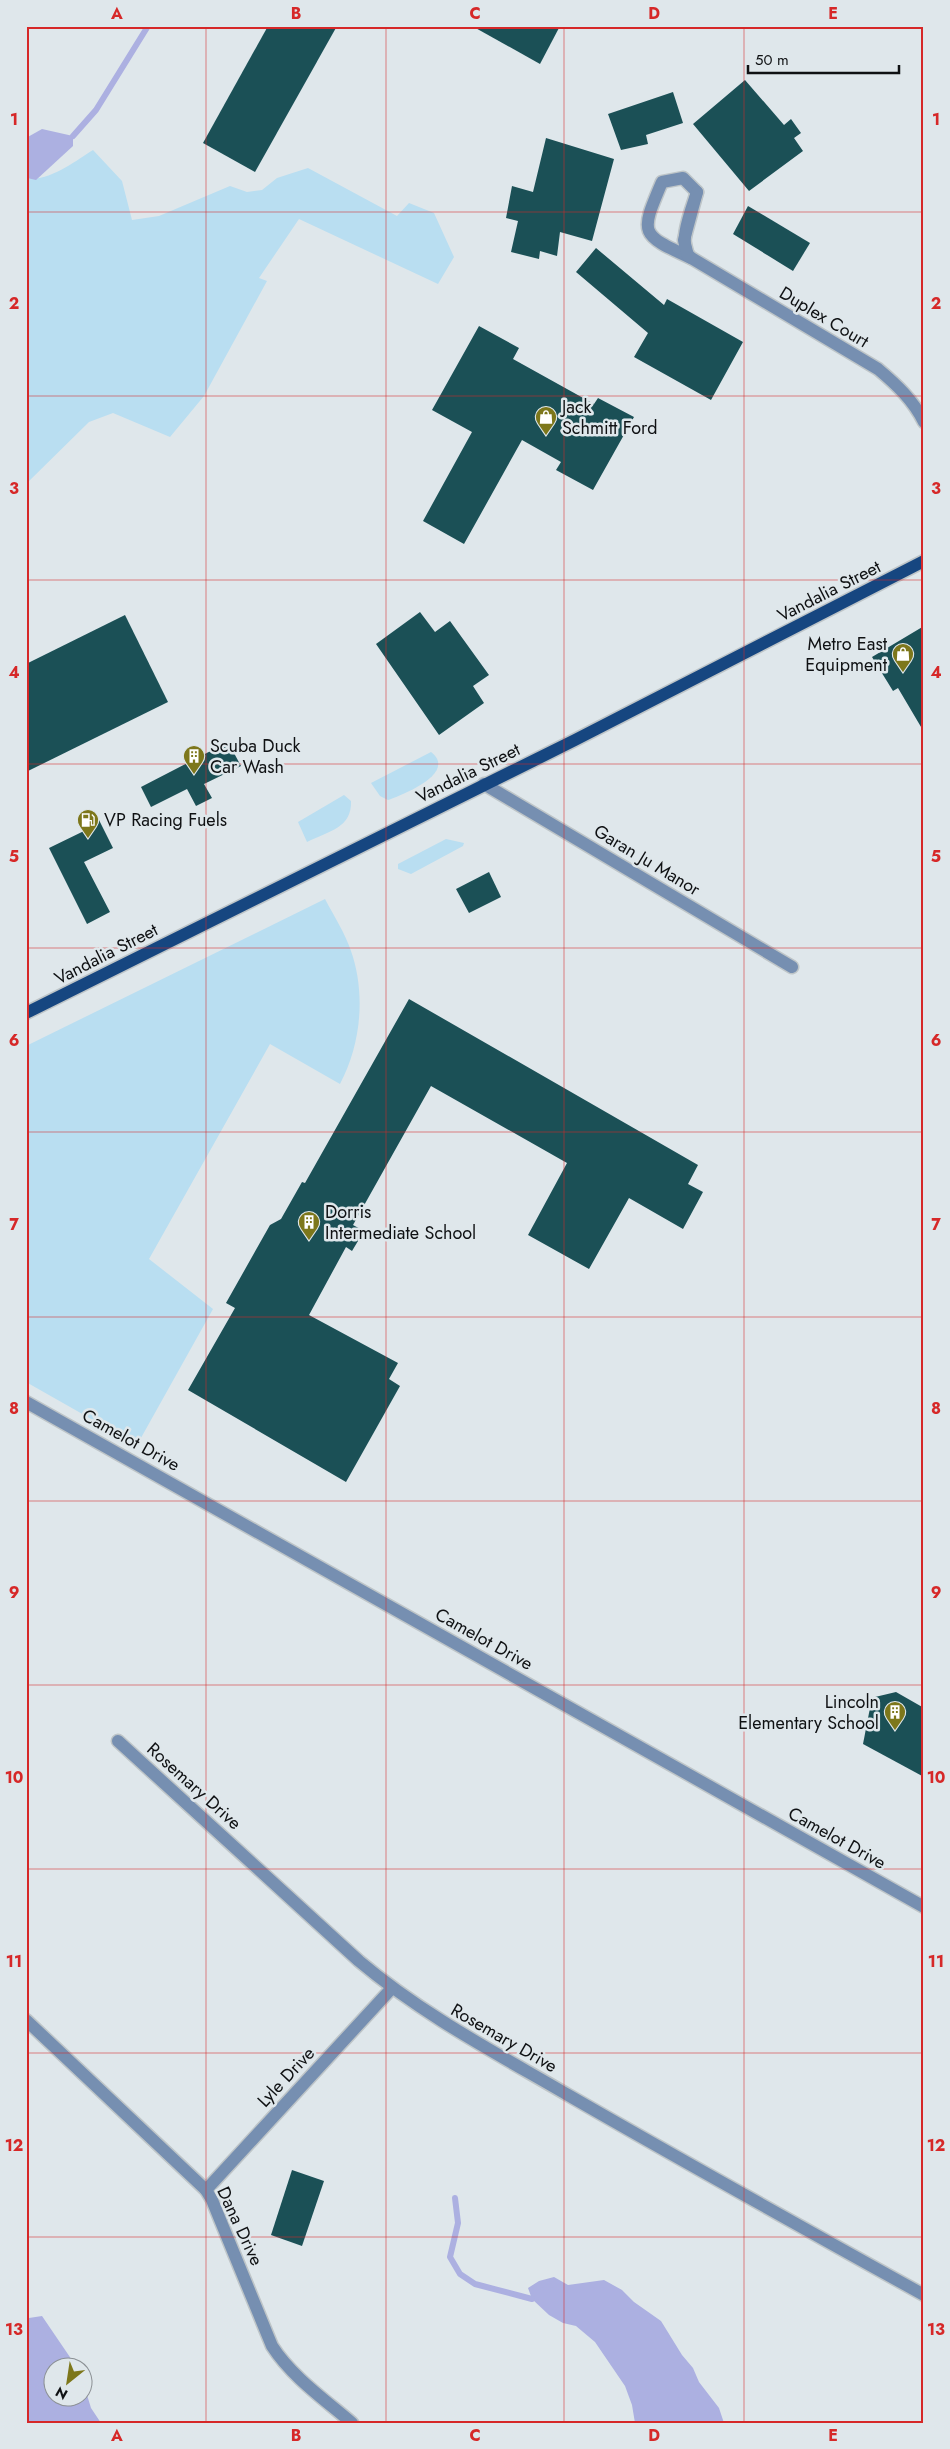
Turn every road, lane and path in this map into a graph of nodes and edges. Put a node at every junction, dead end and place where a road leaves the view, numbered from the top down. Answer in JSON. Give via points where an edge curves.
{"nodes":[{"id":1,"x":691,"y":258,"type":"junction"},
{"id":2,"x":924,"y":422,"type":"edge"},
{"id":3,"x":924,"y":561,"type":"edge"},
{"id":4,"x":484,"y":784,"type":"junction"},
{"id":5,"x":792,"y":967,"type":"dead end"},
{"id":6,"x":26,"y":1013,"type":"edge"},
{"id":7,"x":26,"y":1402,"type":"edge"},
{"id":8,"x":118,"y":1741,"type":"dead end"},
{"id":9,"x":924,"y":1907,"type":"edge"},
{"id":10,"x":392,"y":1988,"type":"junction"},
{"id":11,"x":26,"y":2020,"type":"edge"},
{"id":12,"x":206,"y":2190,"type":"junction"},
{"id":13,"x":924,"y":2295,"type":"edge"},
{"id":14,"x":352,"y":2423,"type":"edge"}],
"edges":[{"from":1,"to":1,"type":"street","name":"Duplex Court","via":[[684,240],[697,192],[683,178],[662,182],[647,218],[649,234],[659,243]]},
{"from":1,"to":2,"type":"street","name":"Duplex Court","via":[[878,369],[899,387]]},
{"from":3,"to":4,"type":"main road","name":"Vandalia Street"},
{"from":4,"to":5,"type":"street","name":"Garan Ju Manor"},
{"from":4,"to":6,"type":"main road","name":"Vandalia Street"},
{"from":7,"to":9,"type":"street","name":"Camelot Drive"},
{"from":8,"to":10,"type":"street","name":"Rosemary Drive"},
{"from":10,"to":12,"type":"street","name":"Lyle Drive"},
{"from":10,"to":13,"type":"street","name":"Rosemary Drive","via":[[427,2014],[593,2110]]},
{"from":11,"to":12,"type":"street","name":"Dana Drive"},
{"from":12,"to":14,"type":"street","name":"Dana Drive","via":[[272,2346],[298,2376]]}]}
